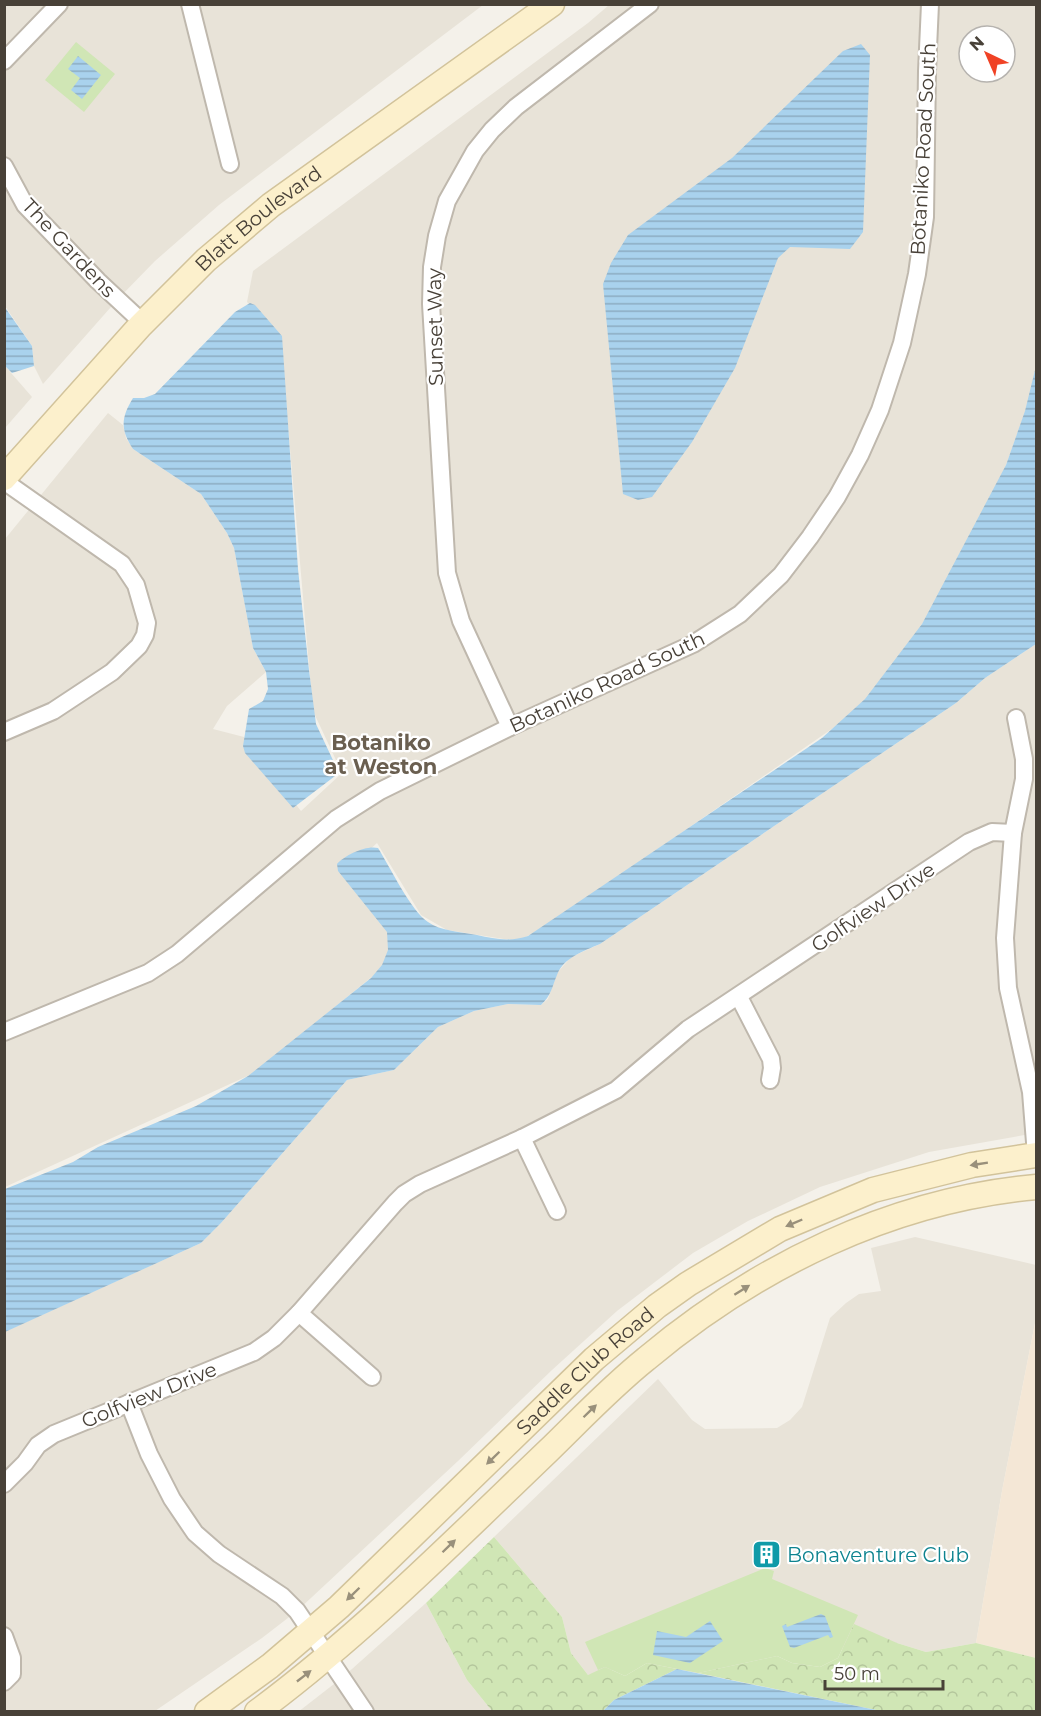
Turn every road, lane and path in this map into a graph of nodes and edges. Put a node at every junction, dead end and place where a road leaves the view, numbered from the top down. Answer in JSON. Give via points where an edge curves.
{"nodes":[{"id":1,"x":59,"y":4,"type":"edge"},
{"id":2,"x":190,"y":4,"type":"edge"},
{"id":3,"x":552,"y":4,"type":"edge"},
{"id":4,"x":650,"y":4,"type":"edge"},
{"id":5,"x":930,"y":4,"type":"edge"},
{"id":6,"x":4,"y":62,"type":"edge"},
{"id":7,"x":230,"y":164,"type":"dead end"},
{"id":8,"x":4,"y":166,"type":"edge"},
{"id":9,"x":143,"y":323,"type":"junction"},
{"id":10,"x":4,"y":480,"type":"edge"},
{"id":11,"x":1016,"y":718,"type":"dead end"},
{"id":12,"x":510,"y":727,"type":"junction"},
{"id":13,"x":4,"y":732,"type":"edge"},
{"id":14,"x":1013,"y":833,"type":"junction"},
{"id":15,"x":739,"y":997,"type":"junction"},
{"id":16,"x":4,"y":1032,"type":"edge"},
{"id":17,"x":770,"y":1080,"type":"dead end"},
{"id":18,"x":522,"y":1138,"type":"junction"},
{"id":19,"x":1036,"y":1156,"type":"edge"},
{"id":20,"x":1036,"y":1187,"type":"edge"},
{"id":21,"x":557,"y":1211,"type":"dead end"},
{"id":22,"x":299,"y":1313,"type":"junction"},
{"id":23,"x":372,"y":1377,"type":"dead end"},
{"id":24,"x":129,"y":1403,"type":"junction"},
{"id":25,"x":4,"y":1484,"type":"edge"},
{"id":26,"x":311,"y":1631,"type":"junction"},
{"id":27,"x":4,"y":1636,"type":"edge"},
{"id":28,"x":328,"y":1656,"type":"junction"},
{"id":29,"x":4,"y":1682,"type":"edge"},
{"id":30,"x":207,"y":1712,"type":"edge"},
{"id":31,"x":257,"y":1712,"type":"edge"},
{"id":32,"x":365,"y":1712,"type":"edge"}],
"edges":[{"from":1,"to":6,"type":"street"},
{"from":2,"to":7,"type":"street"},
{"from":3,"to":9,"type":"street","name":"Blatt Boulevard","via":[[271,206],[206,260]]},
{"from":4,"to":12,"type":"street","name":"Sunset Way","via":[[516,106],[492,130],[475,151],[447,201],[437,236],[431,304],[447,573],[461,621]]},
{"from":5,"to":12,"type":"street","name":"Botaniko Road South","via":[[925,217],[917,274],[902,343],[880,410],[837,497],[780,575],[740,614],[693,644]]},
{"from":8,"to":9,"type":"street","name":"The Gardens","via":[[25,205]]},
{"from":9,"to":10,"type":"street","name":"Blatt Boulevard"},
{"from":10,"to":13,"type":"street","via":[[122,564],[136,585],[147,623],[139,646],[112,672],[53,711]]},
{"from":11,"to":14,"type":"street","via":[[1024,769]]},
{"from":12,"to":16,"type":"street","name":"Botaniko Road South","via":[[380,791],[336,819],[177,954],[147,973]]},
{"from":14,"to":15,"type":"street","name":"Golfview Drive","via":[[993,832],[969,842]]},
{"from":14,"to":19,"type":"street","via":[[1005,938],[1008,988],[1031,1092]]},
{"from":15,"to":17,"type":"street","via":[[767,1049],[772,1068]]},
{"from":15,"to":18,"type":"street","name":"Golfview Drive","via":[[688,1029],[616,1090]]},
{"from":18,"to":21,"type":"street"},
{"from":18,"to":22,"type":"street","name":"Golfview Drive","via":[[404,1194]]},
{"from":19,"to":26,"type":"street","name":"Saddle Club Road","one_way":true,"via":[[972,1165],[873,1190],[780,1229],[688,1284],[594,1359]]},
{"from":28,"to":20,"type":"street","name":"Saddle Club Road","one_way":true,"via":[[630,1373],[738,1292],[793,1259],[862,1228],[941,1203],[997,1190]]},
{"from":22,"to":23,"type":"street"},
{"from":22,"to":24,"type":"street","name":"Golfview Drive","via":[[254,1352]]},
{"from":24,"to":25,"type":"street","name":"Golfview Drive","via":[[54,1434],[38,1445]]},
{"from":24,"to":26,"type":"street","via":[[149,1454],[195,1533],[282,1596]]},
{"from":26,"to":28,"type":"street"},
{"from":26,"to":30,"type":"street","name":"Saddle Club Road"},
{"from":27,"to":29,"type":"street","via":[[12,1658],[12,1674]]},
{"from":31,"to":28,"type":"street","name":"Saddle Club Road","one_way":true},
{"from":28,"to":32,"type":"street"}]}
